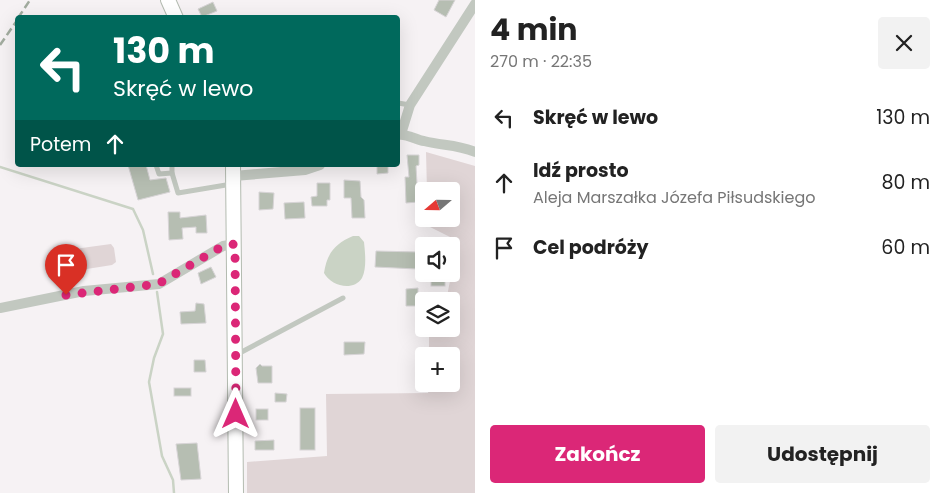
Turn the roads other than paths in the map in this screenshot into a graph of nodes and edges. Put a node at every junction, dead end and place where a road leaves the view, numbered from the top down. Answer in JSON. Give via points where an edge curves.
{"nodes":[{"id":1,"x":475,"y":4,"type":"edge"},
{"id":2,"x":400,"y":103,"type":"edge"},
{"id":3,"x":410,"y":105,"type":"junction"},
{"id":4,"x":400,"y":135,"type":"edge"},
{"id":5,"x":475,"y":152,"type":"edge"},
{"id":6,"x":157,"y":167,"type":"edge"},
{"id":7,"x":172,"y":167,"type":"edge"},
{"id":8,"x":299,"y":168,"type":"edge"},
{"id":9,"x":172,"y":172,"type":"junction"},
{"id":10,"x":234,"y":175,"type":"edge"},
{"id":11,"x":235,"y":244,"type":"junction"},
{"id":12,"x":342,"y":298,"type":"dead end"},
{"id":13,"x":0,"y":308,"type":"edge"},
{"id":14,"x":236,"y":356,"type":"junction"},
{"id":15,"x":236,"y":493,"type":"edge"}],
"edges":[{"from":1,"to":3,"type":"street"},
{"from":2,"to":3,"type":"lane"},
{"from":3,"to":4,"type":"street"},
{"from":4,"to":5,"type":"street","via":[[425,142],[457,145]]},
{"from":6,"to":9,"type":"lane","via":[[159,174]]},
{"from":7,"to":9,"type":"lane"},
{"from":8,"to":10,"type":"street"},
{"from":9,"to":10,"type":"lane","via":[[178,193]]},
{"from":10,"to":11,"type":"street"},
{"from":11,"to":13,"type":"street","via":[[223,246],[158,284],[84,291]]},
{"from":11,"to":14,"type":"street"},
{"from":12,"to":14,"type":"lane"},
{"from":14,"to":15,"type":"street"}]}
